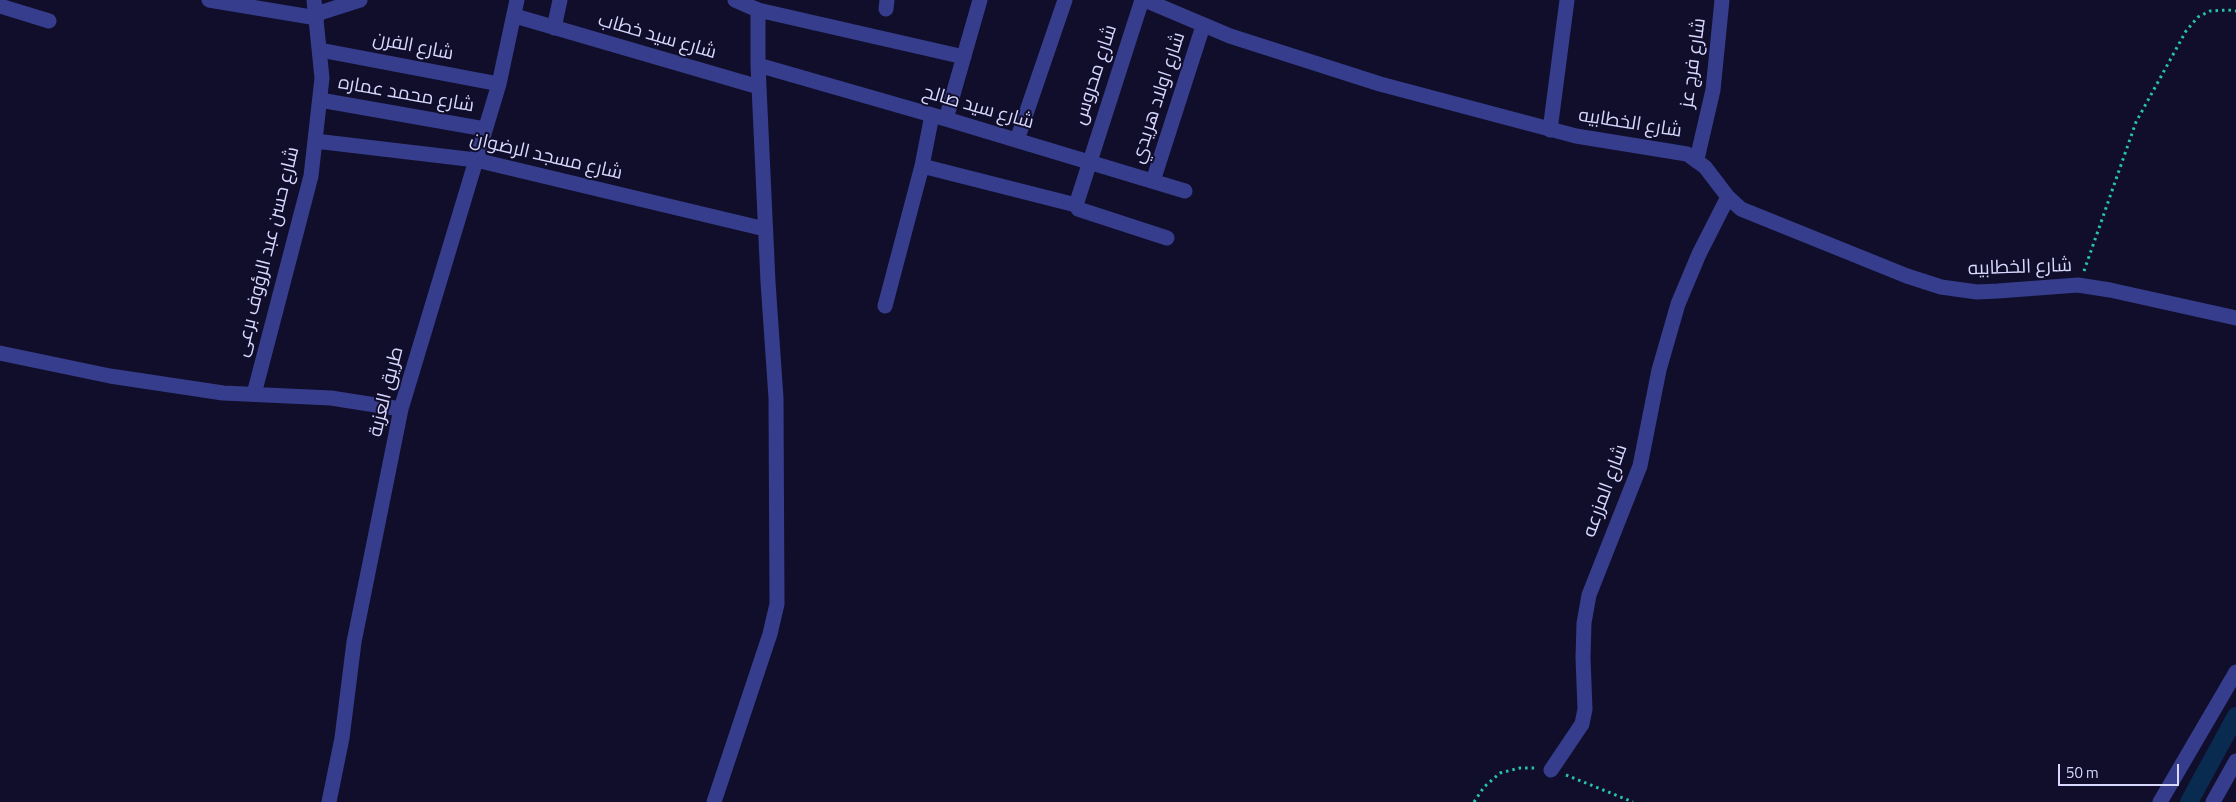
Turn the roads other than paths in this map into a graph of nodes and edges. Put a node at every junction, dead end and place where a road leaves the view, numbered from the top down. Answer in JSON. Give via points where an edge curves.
{"nodes":[{"id":1,"x":209,"y":0,"type":"edge"},
{"id":2,"x":360,"y":0,"type":"edge"},
{"id":3,"x":518,"y":0,"type":"edge"},
{"id":4,"x":560,"y":0,"type":"edge"},
{"id":5,"x":736,"y":0,"type":"edge"},
{"id":6,"x":980,"y":0,"type":"edge"},
{"id":7,"x":1065,"y":0,"type":"edge"},
{"id":8,"x":1143,"y":0,"type":"edge"},
{"id":9,"x":1567,"y":0,"type":"edge"},
{"id":10,"x":1722,"y":0,"type":"edge"},
{"id":11,"x":0,"y":6,"type":"edge"},
{"id":12,"x":316,"y":10,"type":"edge"},
{"id":13,"x":758,"y":10,"type":"junction"},
{"id":14,"x":515,"y":16,"type":"junction"},
{"id":15,"x":49,"y":21,"type":"dead end"},
{"id":16,"x":1203,"y":26,"type":"junction"},
{"id":17,"x":554,"y":28,"type":"junction"},
{"id":18,"x":320,"y":50,"type":"junction"},
{"id":19,"x":964,"y":57,"type":"junction"},
{"id":20,"x":758,"y":66,"type":"junction"},
{"id":21,"x":499,"y":84,"type":"junction"},
{"id":22,"x":759,"y":87,"type":"junction"},
{"id":23,"x":320,"y":100,"type":"junction"},
{"id":24,"x":939,"y":117,"type":"junction"},
{"id":25,"x":485,"y":129,"type":"junction"},
{"id":26,"x":1550,"y":130,"type":"junction"},
{"id":27,"x":1017,"y":140,"type":"junction"},
{"id":28,"x":315,"y":141,"type":"junction"},
{"id":29,"x":1698,"y":159,"type":"junction"},
{"id":30,"x":476,"y":160,"type":"junction"},
{"id":31,"x":1089,"y":162,"type":"junction"},
{"id":32,"x":922,"y":166,"type":"junction"},
{"id":33,"x":1153,"y":182,"type":"junction"},
{"id":34,"x":1185,"y":191,"type":"dead end"},
{"id":35,"x":1728,"y":196,"type":"junction"},
{"id":36,"x":1076,"y":205,"type":"junction"},
{"id":37,"x":765,"y":229,"type":"junction"},
{"id":38,"x":1167,"y":238,"type":"dead end"},
{"id":39,"x":885,"y":306,"type":"dead end"},
{"id":40,"x":2236,"y":318,"type":"edge"},
{"id":41,"x":0,"y":353,"type":"edge"},
{"id":42,"x":254,"y":394,"type":"junction"},
{"id":43,"x":402,"y":409,"type":"junction"},
{"id":44,"x":2236,"y":672,"type":"edge"},
{"id":45,"x":2236,"y":762,"type":"edge"},
{"id":46,"x":1551,"y":770,"type":"dead end"},
{"id":47,"x":328,"y":802,"type":"edge"},
{"id":48,"x":714,"y":802,"type":"edge"},
{"id":49,"x":2160,"y":802,"type":"edge"},
{"id":50,"x":2213,"y":802,"type":"edge"}],
"edges":[{"from":1,"to":12,"type":"street"},
{"from":2,"to":12,"type":"street"},
{"from":3,"to":14,"type":"street","name":"طريق العزبة"},
{"from":4,"to":17,"type":"street"},
{"from":5,"to":13,"type":"street"},
{"from":6,"to":19,"type":"street"},
{"from":7,"to":27,"type":"street"},
{"from":8,"to":16,"type":"street","name":"شارع الخطابيه"},
{"from":8,"to":31,"type":"street","name":"شارع محروس"},
{"from":9,"to":26,"type":"street"},
{"from":10,"to":29,"type":"street","name":"شارع فرج عز","via":[[1713,90]]},
{"from":11,"to":15,"type":"street"},
{"from":12,"to":18,"type":"street","name":"شارع حسن عبد الرؤوف برعى"},
{"from":13,"to":19,"type":"street"},
{"from":13,"to":20,"type":"street"},
{"from":14,"to":17,"type":"street","name":"شارع سيد خطاب"},
{"from":14,"to":21,"type":"street","name":"طريق العزبة"},
{"from":16,"to":26,"type":"street","name":"شارع الخطابيه","via":[[1380,84]]},
{"from":16,"to":33,"type":"street","name":"شارع اولاد هريدي"},
{"from":17,"to":22,"type":"street","name":"شارع سيد خطاب"},
{"from":18,"to":21,"type":"street","name":"شارع الفرن"},
{"from":18,"to":23,"type":"street","name":"شارع حسن عبد الرؤوف برعى"},
{"from":19,"to":24,"type":"street"},
{"from":20,"to":22,"type":"street"},
{"from":20,"to":24,"type":"street","name":"شارع سيد صالح"},
{"from":21,"to":25,"type":"street","name":"طريق العزبة"},
{"from":22,"to":37,"type":"street"},
{"from":23,"to":25,"type":"street","name":"شارع محمد عماره"},
{"from":23,"to":28,"type":"street","name":"شارع حسن عبد الرؤوف برعى"},
{"from":24,"to":27,"type":"street","name":"شارع سيد صالح"},
{"from":24,"to":32,"type":"street"},
{"from":25,"to":30,"type":"street","name":"طريق العزبة"},
{"from":26,"to":29,"type":"street","name":"شارع الخطابيه","via":[[1675,151]]},
{"from":27,"to":31,"type":"street","name":"شارع سيد صالح"},
{"from":28,"to":30,"type":"street","name":"شارع مسجد الرضوان"},
{"from":28,"to":42,"type":"street","name":"شارع حسن عبد الرؤوف برعى","via":[[310,176]]},
{"from":29,"to":35,"type":"street","name":"شارع الخطابيه"},
{"from":30,"to":37,"type":"street","name":"شارع مسجد الرضوان"},
{"from":30,"to":43,"type":"street","name":"طريق العزبة"},
{"from":31,"to":33,"type":"street","name":"شارع سيد صالح"},
{"from":31,"to":36,"type":"street","name":"شارع محروس"},
{"from":32,"to":36,"type":"street"},
{"from":32,"to":39,"type":"street"},
{"from":33,"to":34,"type":"street","name":"شارع سيد صالح"},
{"from":35,"to":40,"type":"street","name":"شارع الخطابيه","via":[[1751,214],[1941,288],[1991,291],[2078,285]]},
{"from":35,"to":46,"type":"street","name":"شارع المزرعه","via":[[1678,304],[1659,370],[1640,466],[1589,595],[1584,623],[1585,709],[1582,724]]},
{"from":36,"to":38,"type":"street","via":[[1078,209]]},
{"from":37,"to":48,"type":"street","via":[[776,398],[777,604]]},
{"from":41,"to":42,"type":"street","via":[[110,376],[223,393]]},
{"from":42,"to":43,"type":"street","via":[[331,398]]},
{"from":43,"to":47,"type":"street","name":"طريق العزبة","via":[[354,642],[342,738]]},
{"from":44,"to":49,"type":"street"},
{"from":45,"to":50,"type":"street"}]}
